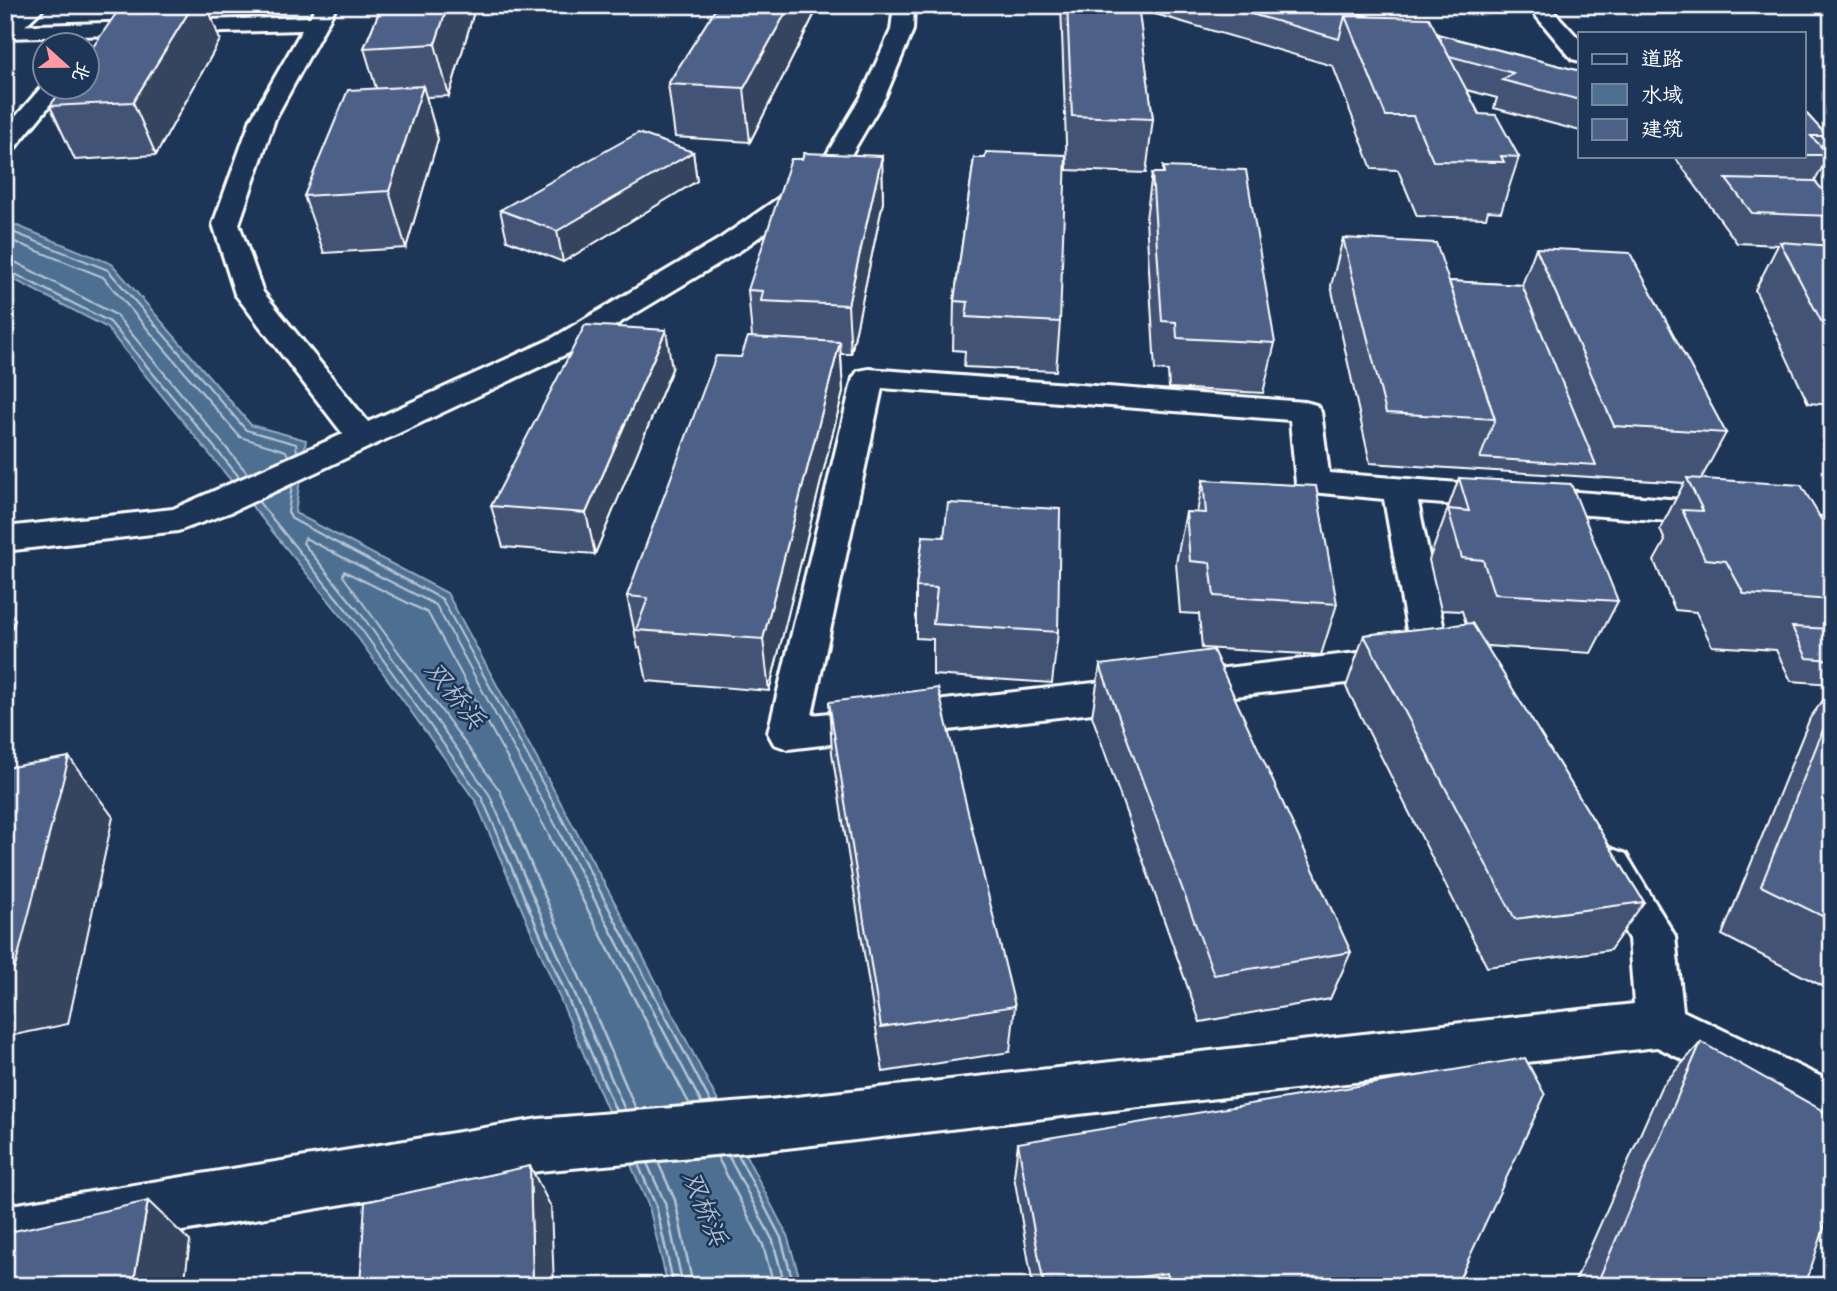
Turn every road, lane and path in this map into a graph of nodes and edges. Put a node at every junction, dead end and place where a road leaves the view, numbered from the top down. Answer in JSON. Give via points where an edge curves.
{"nodes":[{"id":1,"x":37,"y":5,"type":"edge"},
{"id":2,"x":128,"y":5,"type":"edge"},
{"id":3,"x":904,"y":5,"type":"edge"},
{"id":4,"x":1537,"y":5,"type":"edge"},
{"id":5,"x":322,"y":14,"type":"edge"},
{"id":6,"x":104,"y":29,"type":"junction"},
{"id":7,"x":5,"y":32,"type":"edge"},
{"id":8,"x":101,"y":32,"type":"edge"},
{"id":9,"x":1578,"y":52,"type":"edge"},
{"id":10,"x":41,"y":102,"type":"edge"},
{"id":11,"x":5,"y":144,"type":"edge"},
{"id":12,"x":1806,"y":144,"type":"edge"},
{"id":13,"x":1832,"y":151,"type":"edge"},
{"id":14,"x":363,"y":437,"type":"junction"},
{"id":15,"x":1399,"y":490,"type":"junction"},
{"id":16,"x":1748,"y":516,"type":"edge"},
{"id":17,"x":5,"y":539,"type":"edge"},
{"id":18,"x":1587,"y":830,"type":"edge"},
{"id":19,"x":1660,"y":1024,"type":"junction"},
{"id":20,"x":1832,"y":1108,"type":"edge"},
{"id":21,"x":5,"y":1234,"type":"edge"}],
"edges":[{"from":1,"to":7,"type":"street"},
{"from":2,"to":6,"type":"street"},
{"from":3,"to":14,"type":"street","via":[[902,30],[873,97],[826,177],[731,244],[562,345]]},
{"from":4,"to":9,"type":"street"},
{"from":5,"to":6,"type":"street"},
{"from":5,"to":14,"type":"street","via":[[263,119],[226,224],[249,294]]},
{"from":6,"to":7,"type":"street"},
{"from":6,"to":8,"type":"street"},
{"from":10,"to":11,"type":"street"},
{"from":12,"to":13,"type":"street"},
{"from":14,"to":17,"type":"street","via":[[178,520]]},
{"from":15,"to":15,"type":"street","via":[[1313,483],[1305,412],[869,378],[788,733],[1451,661]]},
{"from":15,"to":16,"type":"street"},
{"from":18,"to":19,"type":"street","via":[[1652,936]]},
{"from":19,"to":20,"type":"street"},
{"from":19,"to":21,"type":"street","via":[[769,1125],[539,1145]]}]}
